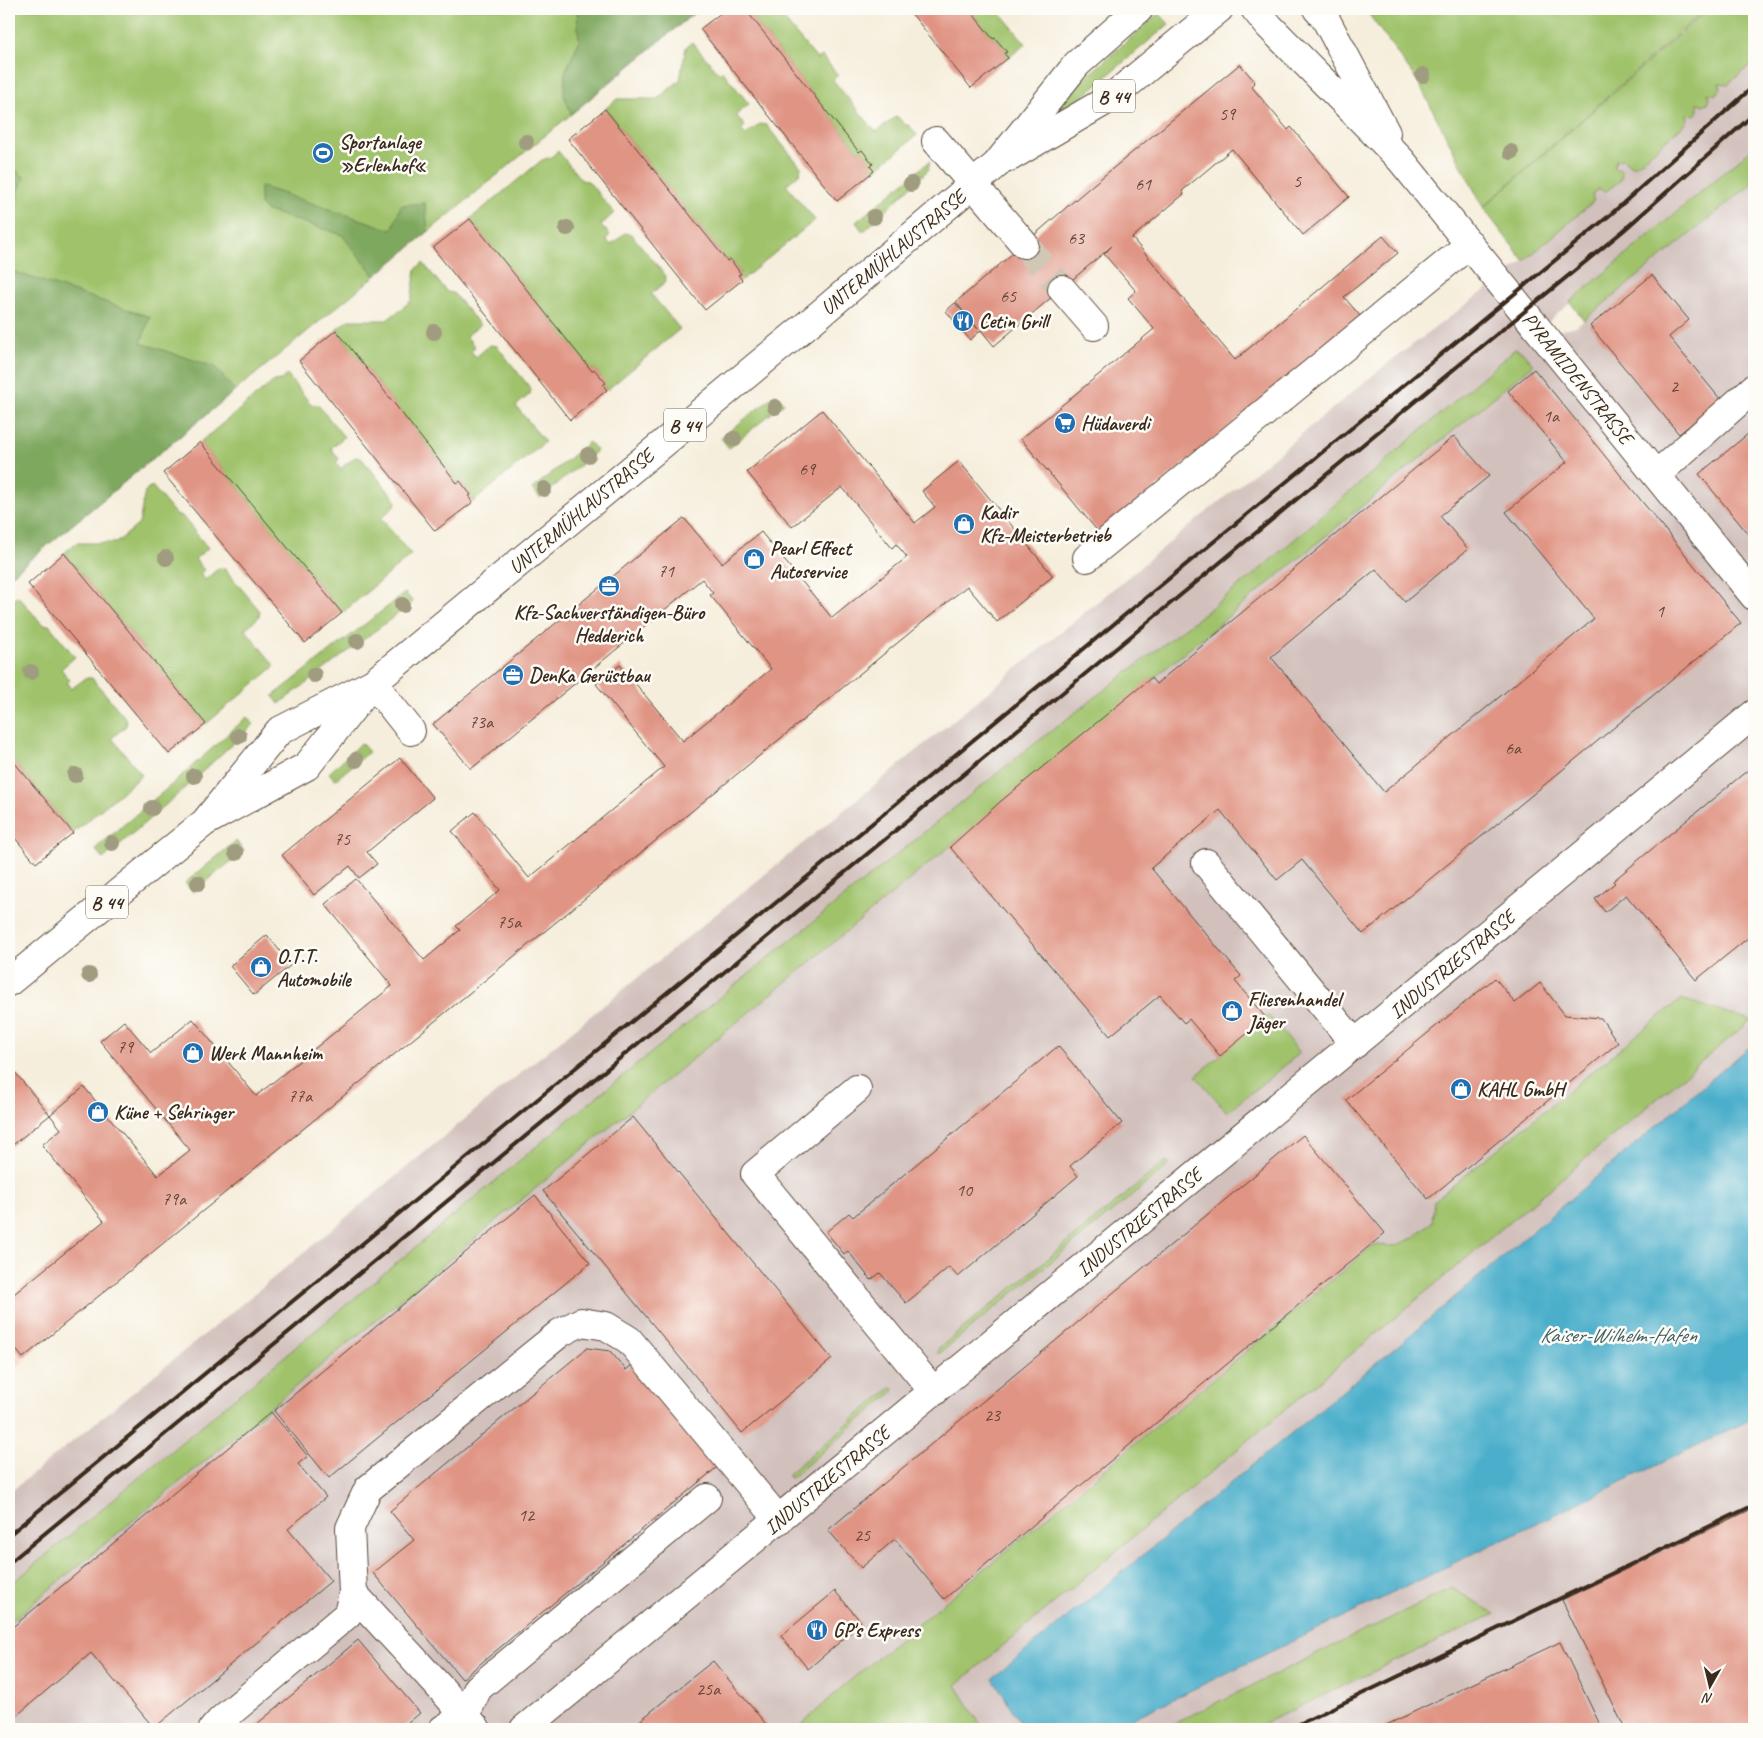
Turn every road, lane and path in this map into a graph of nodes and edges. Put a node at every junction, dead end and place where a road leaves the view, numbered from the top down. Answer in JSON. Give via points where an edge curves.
{"nodes":[{"id":1,"x":1140,"y":9,"type":"edge"},
{"id":2,"x":1219,"y":9,"type":"edge"},
{"id":3,"x":1255,"y":9,"type":"edge"},
{"id":4,"x":1317,"y":9,"type":"edge"},
{"id":5,"x":936,"y":141,"type":"dead end"},
{"id":6,"x":1401,"y":160,"type":"junction"},
{"id":7,"x":996,"y":165,"type":"junction"},
{"id":8,"x":973,"y":184,"type":"junction"},
{"id":9,"x":1024,"y":244,"type":"tunnel mouth"},
{"id":10,"x":1470,"y":244,"type":"junction"},
{"id":11,"x":1062,"y":288,"type":"tunnel mouth"},
{"id":12,"x":1094,"y":326,"type":"dead end"},
{"id":13,"x":1754,"y":388,"type":"edge"},
{"id":14,"x":1656,"y":475,"type":"junction"},
{"id":15,"x":1087,"y":558,"type":"dead end"},
{"id":16,"x":1754,"y":596,"type":"edge"},
{"id":17,"x":373,"y":683,"type":"junction"},
{"id":18,"x":1754,"y":714,"type":"edge"},
{"id":19,"x":411,"y":732,"type":"dead end"},
{"id":20,"x":205,"y":822,"type":"junction"},
{"id":21,"x":1206,"y":863,"type":"dead end"},
{"id":22,"x":9,"y":982,"type":"edge"},
{"id":23,"x":1355,"y":1044,"type":"junction"},
{"id":24,"x":857,"y":1089,"type":"dead end"},
{"id":25,"x":934,"y":1392,"type":"junction"},
{"id":26,"x":707,"y":1498,"type":"dead end"},
{"id":27,"x":779,"y":1520,"type":"junction"},
{"id":28,"x":353,"y":1592,"type":"junction"},
{"id":29,"x":462,"y":1725,"type":"edge"},
{"id":30,"x":214,"y":1729,"type":"edge"},
{"id":31,"x":524,"y":1729,"type":"edge"}],
"edges":[{"from":1,"to":7,"type":"street","name":"UNTERMÜHLAUSTRASSE","number":"B 44","via":[[1077,64]]},
{"from":2,"to":7,"type":"street","name":"UNTERMÜHLAUSTRASSE","number":"B 44","via":[[1112,97]]},
{"from":3,"to":6,"type":"street","name":"PYRAMIDENSTRASSE"},
{"from":4,"to":6,"type":"street","name":"PYRAMIDENSTRASSE","via":[[1325,18]]},
{"from":5,"to":8,"type":"street"},
{"from":6,"to":10,"type":"street","name":"PYRAMIDENSTRASSE"},
{"from":7,"to":8,"type":"street","name":"UNTERMÜHLAUSTRASSE","number":"B 44"},
{"from":8,"to":9,"type":"street"},
{"from":8,"to":17,"type":"street","name":"UNTERMÜHLAUSTRASSE","number":"B 44"},
{"from":10,"to":14,"type":"street","name":"PYRAMIDENSTRASSE"},
{"from":10,"to":15,"type":"street"},
{"from":11,"to":12,"type":"street"},
{"from":13,"to":14,"type":"street"},
{"from":14,"to":16,"type":"street","name":"PYRAMIDENSTRASSE"},
{"from":17,"to":19,"type":"street"},
{"from":17,"to":20,"type":"street","name":"UNTERMÜHLAUSTRASSE","number":"B 44","via":[[307,766]]},
{"from":17,"to":20,"type":"street","name":"UNTERMÜHLAUSTRASSE","number":"B 44","via":[[279,731]]},
{"from":18,"to":23,"type":"street","name":"INDUSTRIESTRASSE"},
{"from":20,"to":22,"type":"street","name":"UNTERMÜHLAUSTRASSE","number":"B 44"},
{"from":21,"to":23,"type":"street"},
{"from":23,"to":25,"type":"street","name":"INDUSTRIESTRASSE"},
{"from":24,"to":25,"type":"street","via":[[756,1174]]},
{"from":25,"to":27,"type":"street","name":"INDUSTRIESTRASSE"},
{"from":26,"to":29,"type":"street","via":[[478,1688]]},
{"from":27,"to":28,"type":"street","via":[[630,1340],[606,1326],[581,1322],[560,1333],[368,1489],[350,1528]]},
{"from":27,"to":31,"type":"street","name":"INDUSTRIESTRASSE"},
{"from":28,"to":29,"type":"street"},
{"from":28,"to":30,"type":"street","via":[[348,1614]]}]}
